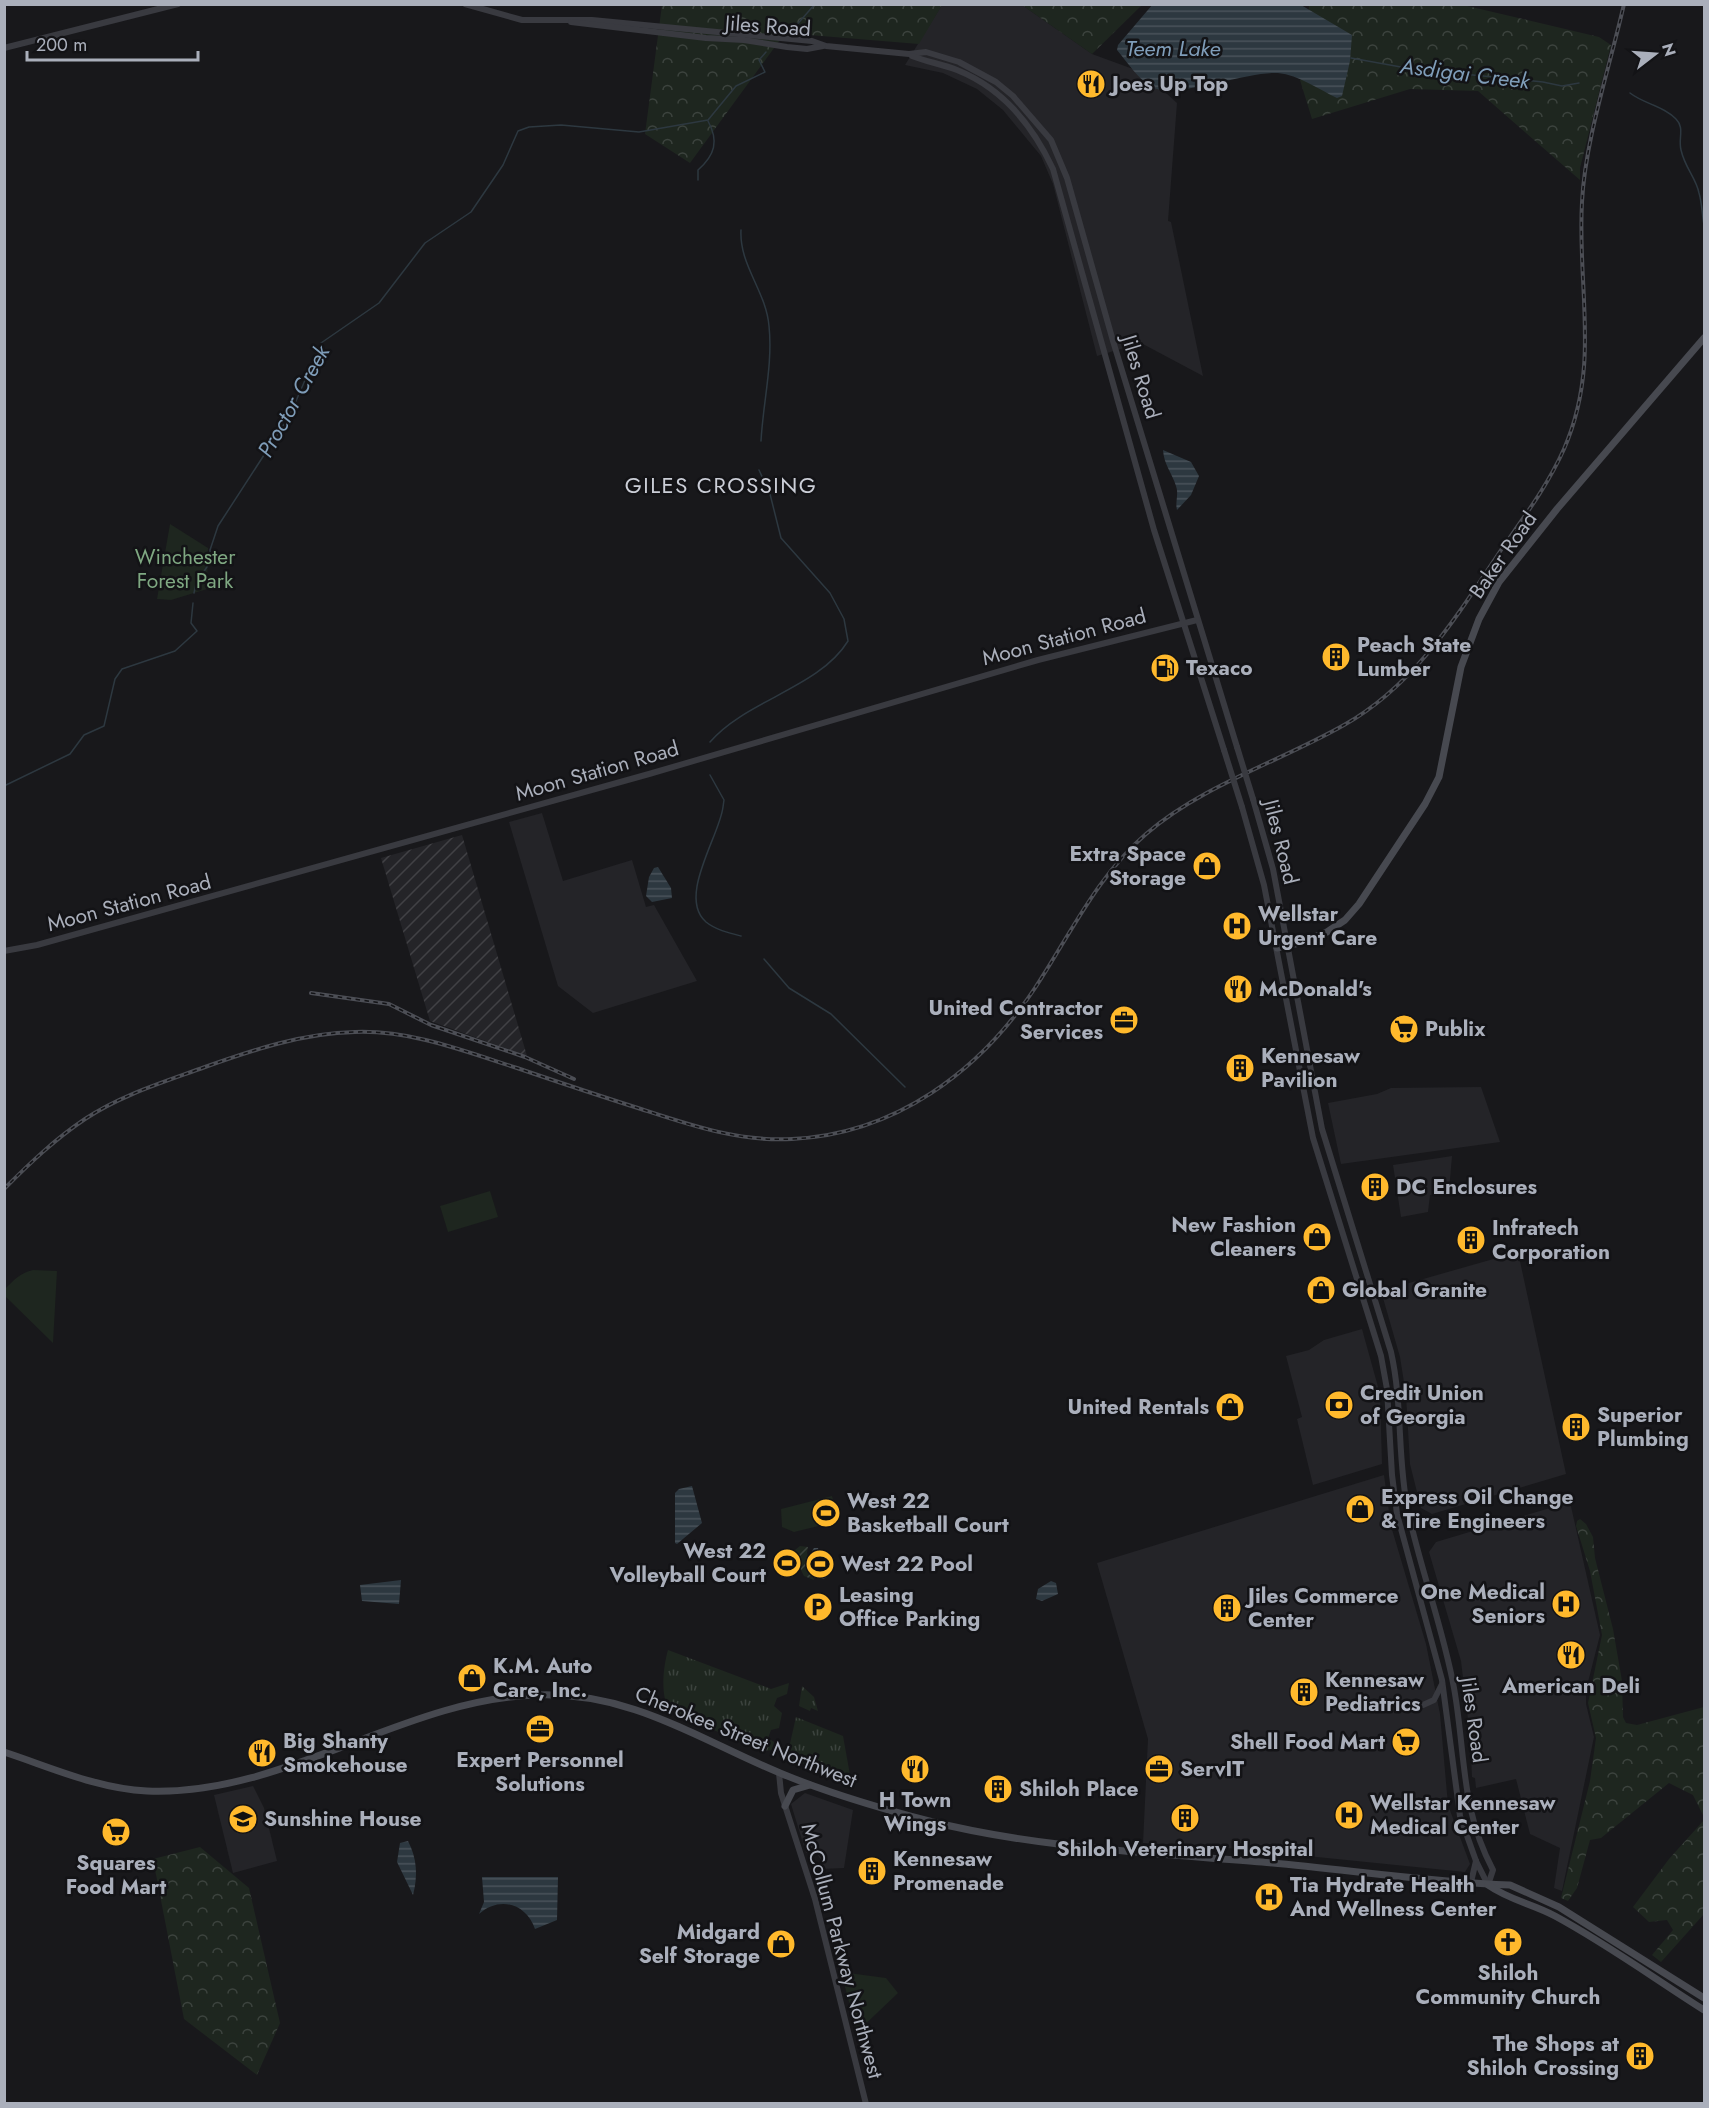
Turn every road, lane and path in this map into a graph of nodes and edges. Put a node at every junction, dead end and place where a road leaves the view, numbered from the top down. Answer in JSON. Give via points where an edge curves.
{"nodes":[{"id":1,"x":178,"y":4,"type":"edge"},
{"id":2,"x":465,"y":4,"type":"edge"},
{"id":3,"x":4,"y":48,"type":"edge"},
{"id":4,"x":909,"y":54,"type":"junction"},
{"id":5,"x":1704,"y":338,"type":"edge"},
{"id":6,"x":1197,"y":620,"type":"junction"},
{"id":7,"x":1184,"y":623,"type":"junction"},
{"id":8,"x":1287,"y":945,"type":"junction"},
{"id":9,"x":1277,"y":948,"type":"junction"},
{"id":10,"x":4,"y":951,"type":"edge"},
{"id":11,"x":1442,"y":1680,"type":"junction"},
{"id":12,"x":1423,"y":1705,"type":"dead end"},
{"id":13,"x":4,"y":1752,"type":"edge"},
{"id":14,"x":779,"y":1773,"type":"junction"},
{"id":15,"x":811,"y":1785,"type":"junction"},
{"id":16,"x":785,"y":1806,"type":"junction"},
{"id":17,"x":1476,"y":1861,"type":"junction"},
{"id":18,"x":1471,"y":1882,"type":"junction"},
{"id":19,"x":1488,"y":1885,"type":"junction"},
{"id":20,"x":1704,"y":1998,"type":"edge"},
{"id":21,"x":1704,"y":2010,"type":"edge"},
{"id":22,"x":866,"y":2103,"type":"edge"}],
"edges":[{"from":1,"to":3,"type":"street"},
{"from":2,"to":4,"type":"street","name":"Jiles Road","via":[[522,20],[565,20],[594,27],[807,49],[826,46]]},
{"from":4,"to":6,"type":"street","name":"Jiles Road","via":[[926,52],[942,56],[996,82],[1025,108],[1057,152],[1068,178]]},
{"from":4,"to":7,"type":"street","name":"Jiles Road","via":[[957,70],[994,91],[1019,114],[1047,156],[1058,181],[1154,530]]},
{"from":5,"to":8,"type":"main road","name":"Baker Road","via":[[1499,582],[1479,619],[1461,667],[1439,777],[1359,904],[1328,932]]},
{"from":6,"to":7,"type":"street","name":"Moon Station Road"},
{"from":6,"to":8,"type":"street","name":"Jiles Road","bridge":true,"via":[[1273,869]]},
{"from":7,"to":9,"type":"street","name":"Jiles Road","bridge":true,"via":[[1262,876]]},
{"from":7,"to":10,"type":"street","name":"Moon Station Road","via":[[1038,660],[276,880]]},
{"from":8,"to":9,"type":"main road","name":"Baker Road"},
{"from":8,"to":19,"type":"street","name":"Jiles Road","via":[[1322,1129],[1392,1352],[1406,1502],[1449,1663],[1470,1815],[1493,1870]]},
{"from":9,"to":11,"type":"street","name":"Jiles Road","via":[[1313,1138],[1381,1356],[1389,1403],[1397,1514]]},
{"from":11,"to":12,"type":"street","via":[[1438,1694]]},
{"from":11,"to":17,"type":"street","name":"Jiles Road","via":[[1458,1810]]},
{"from":13,"to":14,"type":"main road","name":"Cherokee Street Northwest","via":[[129,1790],[195,1790],[280,1769],[480,1701],[518,1695],[564,1695],[610,1701],[650,1713]]},
{"from":14,"to":15,"type":"main road","name":"Cherokee Street Northwest"},
{"from":14,"to":16,"type":"street","name":"McCollum Parkway Northwest"},
{"from":15,"to":16,"type":"main road","via":[[792,1790]]},
{"from":15,"to":18,"type":"main road","name":"Cherokee Street Northwest","via":[[945,1824],[1063,1845]]},
{"from":16,"to":22,"type":"street","name":"McCollum Parkway Northwest","via":[[814,1893]]},
{"from":17,"to":18,"type":"street"},
{"from":17,"to":19,"type":"street","name":"Jiles Road"},
{"from":18,"to":19,"type":"main road","name":"Cherokee Street Northwest"},
{"from":19,"to":20,"type":"main road","name":"Cherokee Street Northwest","via":[[1510,1886],[1559,1907]]},
{"from":19,"to":21,"type":"main road","name":"Cherokee Street Northwest","via":[[1576,1928]]}]}
